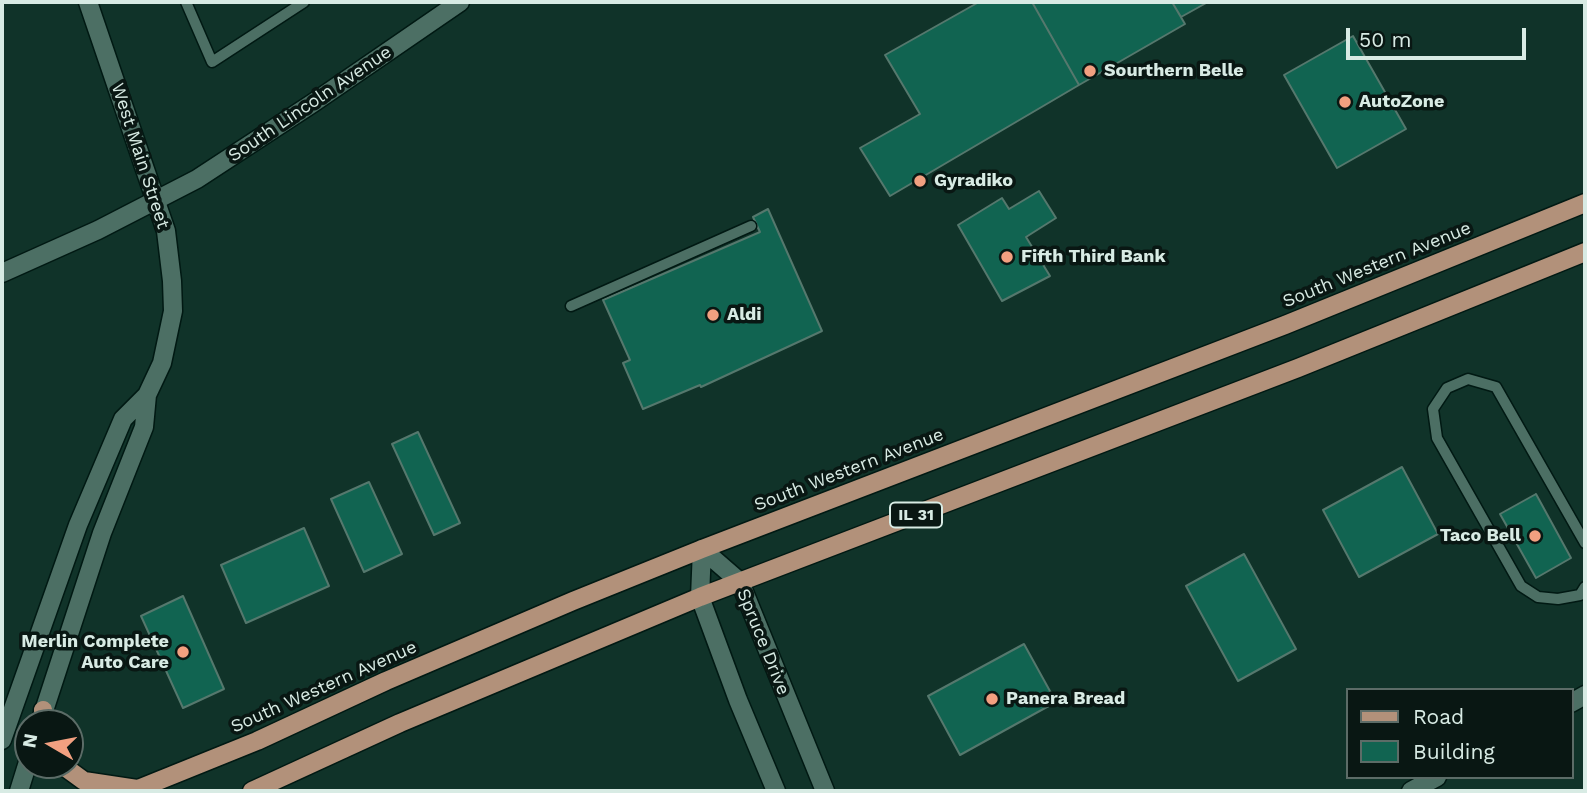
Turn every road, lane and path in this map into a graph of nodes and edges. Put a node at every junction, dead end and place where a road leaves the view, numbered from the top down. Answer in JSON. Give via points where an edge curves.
{"nodes":[{"id":1,"x":88,"y":2,"type":"edge"},
{"id":2,"x":186,"y":2,"type":"edge"},
{"id":3,"x":304,"y":2,"type":"edge"},
{"id":4,"x":460,"y":2,"type":"edge"},
{"id":5,"x":157,"y":200,"type":"junction"},
{"id":6,"x":1585,"y":203,"type":"edge"},
{"id":7,"x":751,"y":226,"type":"dead end"},
{"id":8,"x":1585,"y":252,"type":"edge"},
{"id":9,"x":2,"y":273,"type":"edge"},
{"id":10,"x":571,"y":306,"type":"dead end"},
{"id":11,"x":147,"y":395,"type":"junction"},
{"id":12,"x":1585,"y":543,"type":"edge"},
{"id":13,"x":702,"y":549,"type":"junction"},
{"id":14,"x":740,"y":582,"type":"junction"},
{"id":15,"x":1584,"y":595,"type":"edge"},
{"id":16,"x":700,"y":597,"type":"junction"},
{"id":17,"x":46,"y":709,"type":"edge"},
{"id":18,"x":2,"y":740,"type":"edge"},
{"id":19,"x":81,"y":779,"type":"edge"},
{"id":20,"x":1433,"y":779,"type":"edge"},
{"id":21,"x":135,"y":790,"type":"edge"},
{"id":22,"x":252,"y":791,"type":"edge"},
{"id":23,"x":776,"y":791,"type":"edge"},
{"id":24,"x":825,"y":791,"type":"edge"},
{"id":25,"x":1411,"y":791,"type":"edge"}],
"edges":[{"from":1,"to":5,"type":"street","name":"West Main Street"},
{"from":2,"to":3,"type":"lane","via":[[212,62]]},
{"from":4,"to":5,"type":"street","name":"South Lincoln Avenue","via":[[249,146]]},
{"from":5,"to":9,"type":"street","name":"South Lincoln Avenue"},
{"from":5,"to":11,"type":"street","name":"West Main Street","via":[[166,231],[173,311],[162,363]]},
{"from":6,"to":13,"type":"main road","name":"South Western Avenue","via":[[1272,330]]},
{"from":7,"to":10,"type":"lane"},
{"from":8,"to":14,"type":"main road","number":"IL 31","via":[[1298,368]]},
{"from":11,"to":17,"type":"street","name":"West Main Street","via":[[144,427],[102,533]]},
{"from":11,"to":18,"type":"street","name":"West Main Street","via":[[123,419],[78,525]]},
{"from":12,"to":15,"type":"lane","via":[[1496,387],[1468,379],[1447,388],[1433,409],[1437,438],[1521,586],[1538,597]]},
{"from":13,"to":14,"type":"street","name":"Spruce Drive"},
{"from":13,"to":16,"type":"street"},
{"from":13,"to":21,"type":"main road","name":"South Western Avenue"},
{"from":14,"to":16,"type":"main road","number":"IL 31"},
{"from":14,"to":24,"type":"street","name":"Spruce Drive"},
{"from":16,"to":22,"type":"main road","number":"IL 31"},
{"from":16,"to":23,"type":"street"},
{"from":19,"to":21,"type":"main road"},
{"from":20,"to":25,"type":"street"}]}
